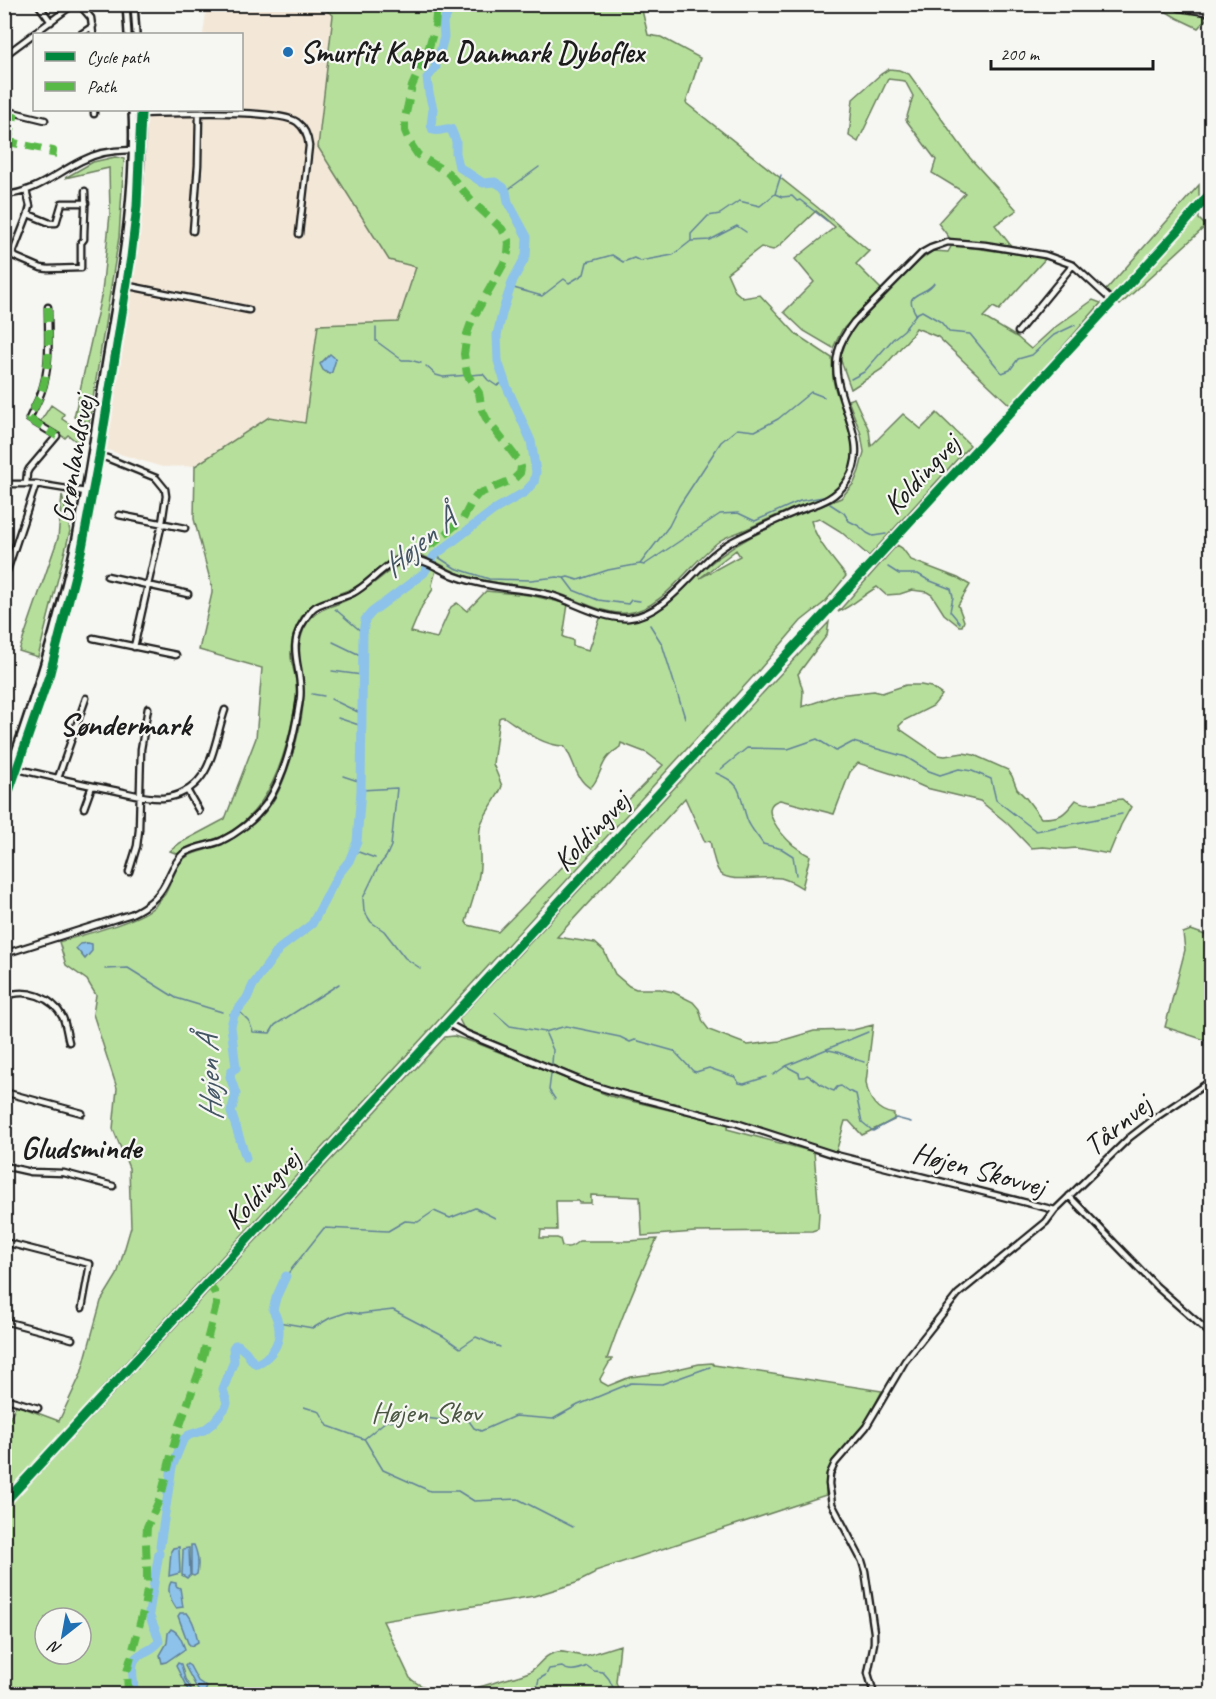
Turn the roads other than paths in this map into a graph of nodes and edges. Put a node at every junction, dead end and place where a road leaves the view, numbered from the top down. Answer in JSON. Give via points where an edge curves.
{"nodes":[{"id":1,"x":38,"y":4,"type":"edge"},
{"id":2,"x":79,"y":4,"type":"edge"},
{"id":3,"x":126,"y":4,"type":"edge"},
{"id":4,"x":134,"y":4,"type":"edge"},
{"id":5,"x":1173,"y":4,"type":"edge"},
{"id":6,"x":72,"y":5,"type":"edge"},
{"id":7,"x":1212,"y":13,"type":"edge"},
{"id":8,"x":51,"y":22,"type":"junction"},
{"id":9,"x":93,"y":26,"type":"junction"},
{"id":10,"x":36,"y":33,"type":"edge"},
{"id":11,"x":82,"y":33,"type":"edge"},
{"id":12,"x":93,"y":33,"type":"edge"},
{"id":13,"x":128,"y":33,"type":"edge"},
{"id":14,"x":136,"y":33,"type":"edge"},
{"id":15,"x":33,"y":35,"type":"edge"},
{"id":16,"x":4,"y":46,"type":"edge"},
{"id":17,"x":7,"y":54,"type":"edge"},
{"id":18,"x":4,"y":110,"type":"edge"},
{"id":19,"x":133,"y":112,"type":"edge"},
{"id":20,"x":141,"y":112,"type":"edge"},
{"id":21,"x":199,"y":114,"type":"junction"},
{"id":22,"x":45,"y":120,"type":"dead end"},
{"id":23,"x":132,"y":150,"type":"junction"},
{"id":24,"x":140,"y":151,"type":"junction"},
{"id":25,"x":26,"y":190,"type":"junction"},
{"id":26,"x":1212,"y":190,"type":"edge"},
{"id":27,"x":85,"y":191,"type":"dead end"},
{"id":28,"x":4,"y":195,"type":"edge"},
{"id":29,"x":86,"y":203,"type":"junction"},
{"id":30,"x":28,"y":214,"type":"junction"},
{"id":31,"x":193,"y":231,"type":"dead end"},
{"id":32,"x":300,"y":234,"type":"dead end"},
{"id":33,"x":4,"y":252,"type":"edge"},
{"id":34,"x":12,"y":255,"type":"junction"},
{"id":35,"x":1073,"y":265,"type":"junction"},
{"id":36,"x":119,"y":284,"type":"junction"},
{"id":37,"x":127,"y":286,"type":"junction"},
{"id":38,"x":1112,"y":301,"type":"junction"},
{"id":39,"x":48,"y":307,"type":"dead end"},
{"id":40,"x":249,"y":310,"type":"dead end"},
{"id":41,"x":1018,"y":332,"type":"dead end"},
{"id":42,"x":91,"y":455,"type":"junction"},
{"id":43,"x":99,"y":457,"type":"junction"},
{"id":44,"x":4,"y":484,"type":"edge"},
{"id":45,"x":26,"y":484,"type":"junction"},
{"id":46,"x":36,"y":484,"type":"junction"},
{"id":47,"x":85,"y":491,"type":"junction"},
{"id":48,"x":92,"y":494,"type":"junction"},
{"id":49,"x":120,"y":515,"type":"dead end"},
{"id":50,"x":162,"y":523,"type":"junction"},
{"id":51,"x":185,"y":528,"type":"dead end"},
{"id":52,"x":106,"y":576,"type":"dead end"},
{"id":53,"x":4,"y":580,"type":"edge"},
{"id":54,"x":148,"y":585,"type":"junction"},
{"id":55,"x":188,"y":594,"type":"dead end"},
{"id":56,"x":93,"y":638,"type":"dead end"},
{"id":57,"x":134,"y":647,"type":"junction"},
{"id":58,"x":176,"y":656,"type":"dead end"},
{"id":59,"x":86,"y":698,"type":"dead end"},
{"id":60,"x":148,"y":708,"type":"dead end"},
{"id":61,"x":225,"y":710,"type":"dead end"},
{"id":62,"x":10,"y":766,"type":"junction"},
{"id":63,"x":18,"y":769,"type":"junction"},
{"id":64,"x":58,"y":778,"type":"junction"},
{"id":65,"x":4,"y":783,"type":"edge"},
{"id":66,"x":92,"y":786,"type":"junction"},
{"id":67,"x":187,"y":790,"type":"junction"},
{"id":68,"x":140,"y":796,"type":"junction"},
{"id":69,"x":4,"y":806,"type":"edge"},
{"id":70,"x":84,"y":808,"type":"dead end"},
{"id":71,"x":199,"y":811,"type":"dead end"},
{"id":72,"x":129,"y":872,"type":"dead end"},
{"id":73,"x":4,"y":954,"type":"edge"},
{"id":74,"x":4,"y":997,"type":"edge"},
{"id":75,"x":447,"y":1023,"type":"junction"},
{"id":76,"x":69,"y":1042,"type":"dead end"},
{"id":77,"x":1212,"y":1080,"type":"edge"},
{"id":78,"x":4,"y":1092,"type":"edge"},
{"id":79,"x":82,"y":1113,"type":"dead end"},
{"id":80,"x":4,"y":1166,"type":"edge"},
{"id":81,"x":113,"y":1186,"type":"dead end"},
{"id":82,"x":1069,"y":1196,"type":"junction"},
{"id":83,"x":1055,"y":1210,"type":"junction"},
{"id":84,"x":4,"y":1242,"type":"edge"},
{"id":85,"x":82,"y":1308,"type":"dead end"},
{"id":86,"x":4,"y":1321,"type":"edge"},
{"id":87,"x":1212,"y":1335,"type":"edge"},
{"id":88,"x":72,"y":1339,"type":"dead end"},
{"id":89,"x":4,"y":1398,"type":"edge"},
{"id":90,"x":38,"y":1408,"type":"dead end"},
{"id":91,"x":4,"y":1503,"type":"edge"},
{"id":92,"x":874,"y":1695,"type":"edge"}],
"edges":[{"from":1,"to":8,"type":"street"},
{"from":2,"to":9,"type":"street"},
{"from":3,"to":13,"type":"street"},
{"from":4,"to":14,"type":"street"},
{"from":5,"to":7,"type":"street"},
{"from":6,"to":8,"type":"street"},
{"from":8,"to":10,"type":"street"},
{"from":9,"to":11,"type":"street"},
{"from":9,"to":12,"type":"street"},
{"from":15,"to":17,"type":"street"},
{"from":16,"to":17,"type":"street"},
{"from":18,"to":22,"type":"street"},
{"from":19,"to":20,"type":"street"},
{"from":19,"to":23,"type":"street","name":"Grønlandsvej"},
{"from":20,"to":21,"type":"street"},
{"from":20,"to":24,"type":"street","name":"Grønlandsvej"},
{"from":21,"to":31,"type":"street"},
{"from":21,"to":32,"type":"street","via":[[286,117],[301,125],[309,146]]},
{"from":23,"to":24,"type":"street"},
{"from":23,"to":25,"type":"street","via":[[93,156]]},
{"from":23,"to":36,"type":"street","name":"Grønlandsvej","via":[[129,213]]},
{"from":24,"to":37,"type":"street","name":"Grønlandsvej"},
{"from":25,"to":28,"type":"street"},
{"from":25,"to":30,"type":"street"},
{"from":26,"to":38,"type":"main road","name":"Koldingvej"},
{"from":27,"to":29,"type":"street"},
{"from":29,"to":30,"type":"street","via":[[62,203],[56,224]]},
{"from":29,"to":34,"type":"street","via":[[81,268],[48,269]]},
{"from":30,"to":34,"type":"street"},
{"from":33,"to":34,"type":"street"},
{"from":35,"to":38,"type":"street"},
{"from":35,"to":41,"type":"street"},
{"from":35,"to":73,"type":"street","via":[[1045,255],[948,242],[922,253],[854,322],[838,354],[838,383],[857,451],[847,481],[823,503],[790,513],[731,542],[647,613],[627,618],[604,615],[553,596],[471,581],[414,559],[394,563],[355,592],[314,608],[301,624],[294,646],[300,697],[287,756],[264,807],[234,834],[181,856],[160,893],[143,908]]},
{"from":36,"to":37,"type":"street"},
{"from":36,"to":42,"type":"street","name":"Grønlandsvej"},
{"from":37,"to":40,"type":"street"},
{"from":37,"to":43,"type":"street","name":"Grønlandsvej"},
{"from":38,"to":75,"type":"main road","name":"Koldingvej"},
{"from":39,"to":45,"type":"street","via":[[46,372],[29,419],[57,436],[29,469]]},
{"from":42,"to":43,"type":"street"},
{"from":42,"to":47,"type":"street","name":"Grønlandsvej"},
{"from":43,"to":48,"type":"street","name":"Grønlandsvej"},
{"from":43,"to":50,"type":"street","via":[[156,477],[166,496]]},
{"from":44,"to":45,"type":"street"},
{"from":45,"to":46,"type":"street"},
{"from":46,"to":47,"type":"street"},
{"from":46,"to":53,"type":"street"},
{"from":47,"to":48,"type":"street"},
{"from":47,"to":62,"type":"street","name":"Grønlandsvej","via":[[42,672]]},
{"from":48,"to":63,"type":"street","name":"Grønlandsvej","via":[[66,616]]},
{"from":49,"to":50,"type":"street"},
{"from":50,"to":51,"type":"street"},
{"from":50,"to":54,"type":"street"},
{"from":52,"to":54,"type":"street"},
{"from":54,"to":55,"type":"street"},
{"from":54,"to":57,"type":"street"},
{"from":56,"to":57,"type":"street"},
{"from":57,"to":58,"type":"street"},
{"from":59,"to":64,"type":"street"},
{"from":60,"to":68,"type":"street","via":[[141,749]]},
{"from":61,"to":67,"type":"street","via":[[206,769]]},
{"from":62,"to":63,"type":"street"},
{"from":62,"to":65,"type":"street","name":"Grønlandsvej"},
{"from":63,"to":64,"type":"street"},
{"from":63,"to":69,"type":"street","name":"Grønlandsvej"},
{"from":64,"to":66,"type":"street"},
{"from":66,"to":68,"type":"street"},
{"from":66,"to":70,"type":"street"},
{"from":67,"to":68,"type":"street","via":[[163,798]]},
{"from":67,"to":71,"type":"street"},
{"from":68,"to":72,"type":"street","via":[[138,838]]},
{"from":74,"to":76,"type":"street","via":[[20,993],[42,997],[55,1006],[63,1019]]},
{"from":75,"to":83,"type":"street","name":"Højen Skovvej","via":[[612,1091],[736,1123],[832,1154]]},
{"from":75,"to":91,"type":"main road","name":"Koldingvej"},
{"from":77,"to":82,"type":"street","name":"Tårnvej","via":[[1129,1138]]},
{"from":78,"to":79,"type":"street"},
{"from":80,"to":81,"type":"street","via":[[64,1173]]},
{"from":82,"to":83,"type":"street","name":"Tårnvej"},
{"from":82,"to":87,"type":"street","name":"Højen Skovvej","via":[[1156,1286]]},
{"from":83,"to":92,"type":"street","name":"Højen Skovvej","via":[[1046,1222],[958,1294],[905,1360],[866,1427],[830,1474],[832,1504],[865,1571],[874,1632],[868,1673]]},
{"from":84,"to":85,"type":"street","via":[[90,1264]]},
{"from":86,"to":88,"type":"street"},
{"from":89,"to":90,"type":"street"}]}
